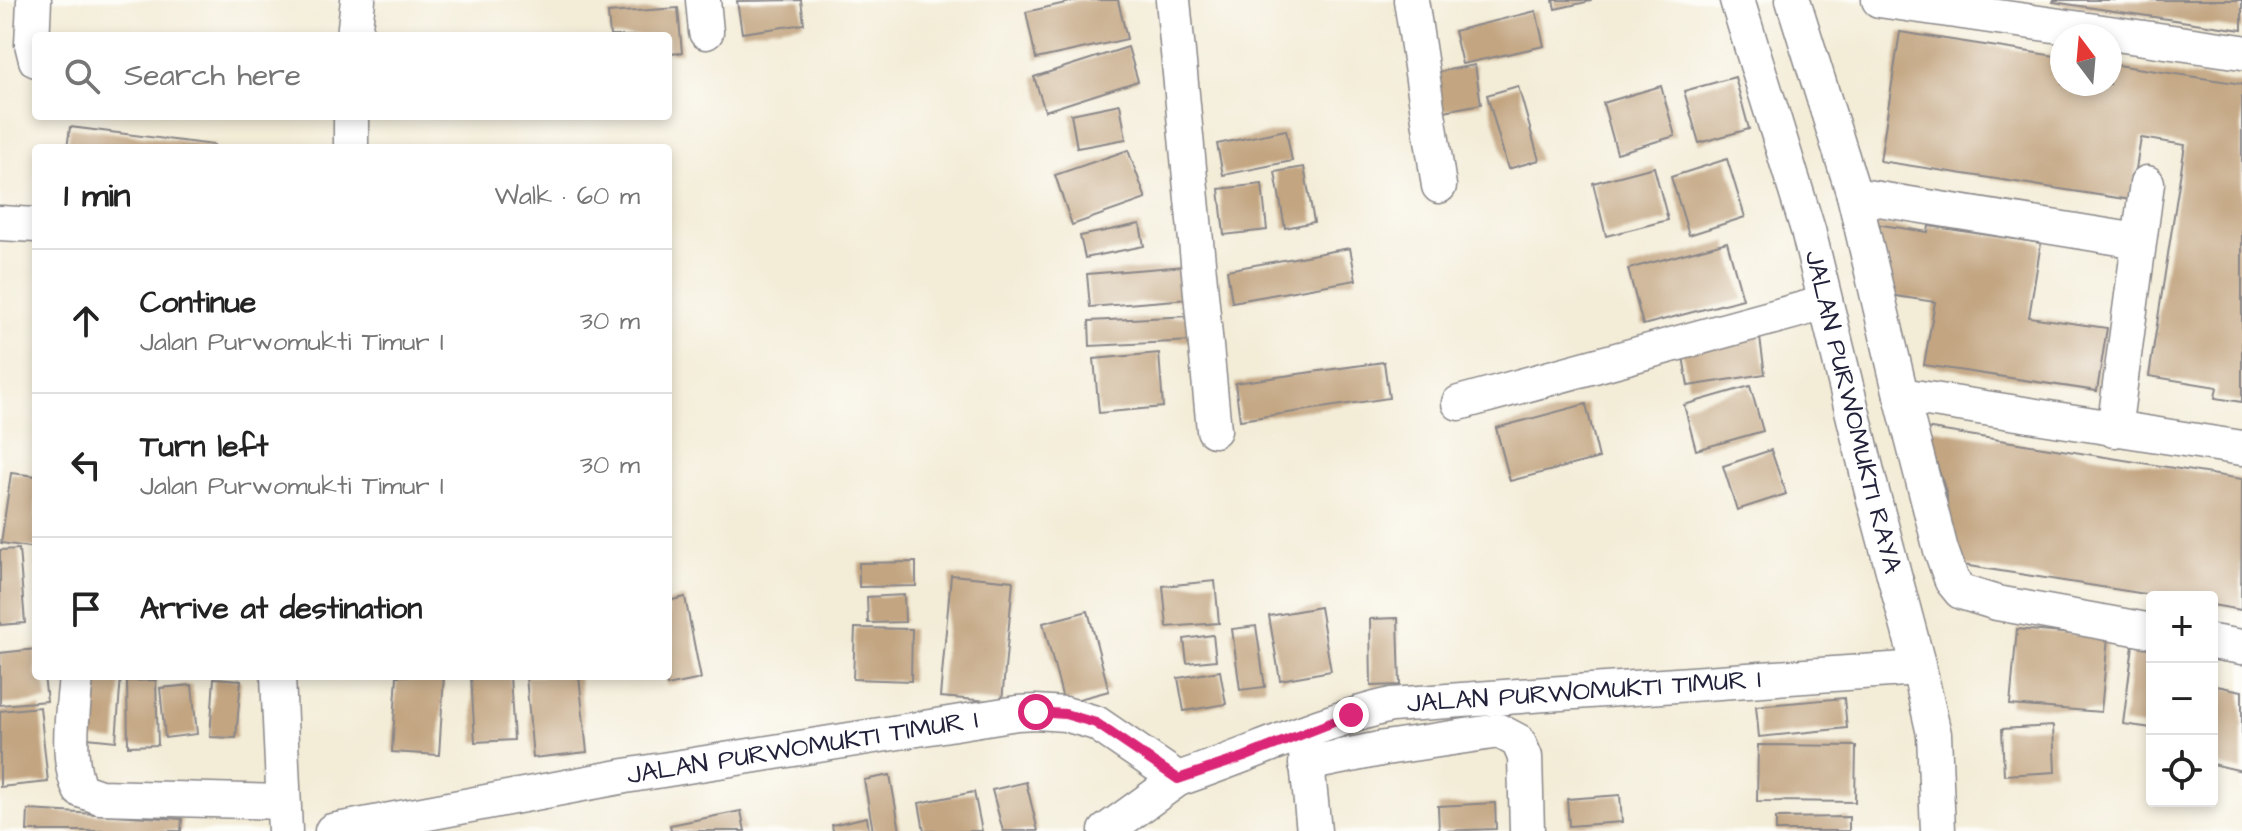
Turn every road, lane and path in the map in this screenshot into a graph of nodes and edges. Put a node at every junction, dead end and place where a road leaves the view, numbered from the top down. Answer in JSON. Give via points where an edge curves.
{"nodes":[{"id":1,"x":34,"y":0,"type":"edge"},
{"id":2,"x":358,"y":0,"type":"edge"},
{"id":3,"x":1173,"y":0,"type":"edge"},
{"id":4,"x":1411,"y":0,"type":"edge"},
{"id":5,"x":1737,"y":0,"type":"edge"},
{"id":6,"x":1793,"y":0,"type":"edge"},
{"id":7,"x":1879,"y":0,"type":"edge"},
{"id":8,"x":33,"y":32,"type":"edge"},
{"id":9,"x":354,"y":32,"type":"edge"},
{"id":10,"x":2242,"y":52,"type":"edge"},
{"id":11,"x":351,"y":120,"type":"edge"},
{"id":12,"x":351,"y":144,"type":"edge"},
{"id":13,"x":2147,"y":183,"type":"dead end"},
{"id":14,"x":1439,"y":186,"type":"dead end"},
{"id":15,"x":1854,"y":195,"type":"junction"},
{"id":16,"x":0,"y":223,"type":"edge"},
{"id":17,"x":32,"y":225,"type":"edge"},
{"id":18,"x":2138,"y":241,"type":"junction"},
{"id":19,"x":1825,"y":303,"type":"junction"},
{"id":20,"x":1901,"y":395,"type":"junction"},
{"id":21,"x":1459,"y":403,"type":"dead end"},
{"id":22,"x":1214,"y":430,"type":"dead end"},
{"id":23,"x":2114,"y":430,"type":"junction"},
{"id":24,"x":2242,"y":448,"type":"edge"},
{"id":25,"x":2146,"y":630,"type":"edge"},
{"id":26,"x":2218,"y":643,"type":"edge"},
{"id":27,"x":2242,"y":647,"type":"edge"},
{"id":28,"x":1919,"y":668,"type":"junction"},
{"id":29,"x":76,"y":680,"type":"edge"},
{"id":30,"x":278,"y":680,"type":"edge"},
{"id":31,"x":1305,"y":748,"type":"junction"},
{"id":32,"x":1178,"y":779,"type":"junction"},
{"id":33,"x":284,"y":817,"type":"edge"},
{"id":34,"x":332,"y":831,"type":"edge"},
{"id":35,"x":1106,"y":831,"type":"edge"},
{"id":36,"x":1314,"y":831,"type":"edge"},
{"id":37,"x":1527,"y":831,"type":"edge"},
{"id":38,"x":1938,"y":831,"type":"edge"}],
"edges":[{"from":1,"to":8,"type":"street"},
{"from":2,"to":9,"type":"street"},
{"from":3,"to":22,"type":"street"},
{"from":4,"to":14,"type":"street"},
{"from":5,"to":19,"type":"street","name":"JALAN PURWOMUKTI RAYA","via":[[1808,230]]},
{"from":6,"to":15,"type":"street"},
{"from":7,"to":10,"type":"street"},
{"from":11,"to":12,"type":"street"},
{"from":13,"to":18,"type":"street"},
{"from":15,"to":18,"type":"street"},
{"from":15,"to":20,"type":"street"},
{"from":16,"to":17,"type":"street"},
{"from":18,"to":23,"type":"street"},
{"from":19,"to":21,"type":"street"},
{"from":19,"to":28,"type":"street","name":"JALAN PURWOMUKTI RAYA"},
{"from":20,"to":23,"type":"street"},
{"from":20,"to":25,"type":"street","via":[[1941,550],[1961,592]]},
{"from":23,"to":24,"type":"street"},
{"from":26,"to":27,"type":"street"},
{"from":28,"to":31,"type":"street","name":"JALAN PURWOMUKTI TIMUR I","via":[[1391,705],[1351,715]]},
{"from":28,"to":38,"type":"street","name":"JALAN PURWOMUKTI RAYA","via":[[1934,734]]},
{"from":29,"to":33,"type":"street","via":[[72,731],[74,776],[80,790],[100,797]]},
{"from":30,"to":33,"type":"street"},
{"from":31,"to":32,"type":"street","name":"JALAN PURWOMUKTI TIMUR I","via":[[1244,757]]},
{"from":31,"to":36,"type":"street"},
{"from":31,"to":37,"type":"street","via":[[1385,748],[1499,731],[1518,741],[1525,757]]},
{"from":32,"to":34,"type":"street","name":"JALAN PURWOMUKTI TIMUR I","via":[[1096,723],[1065,714],[1026,712],[776,750]]},
{"from":32,"to":35,"type":"street"}]}
